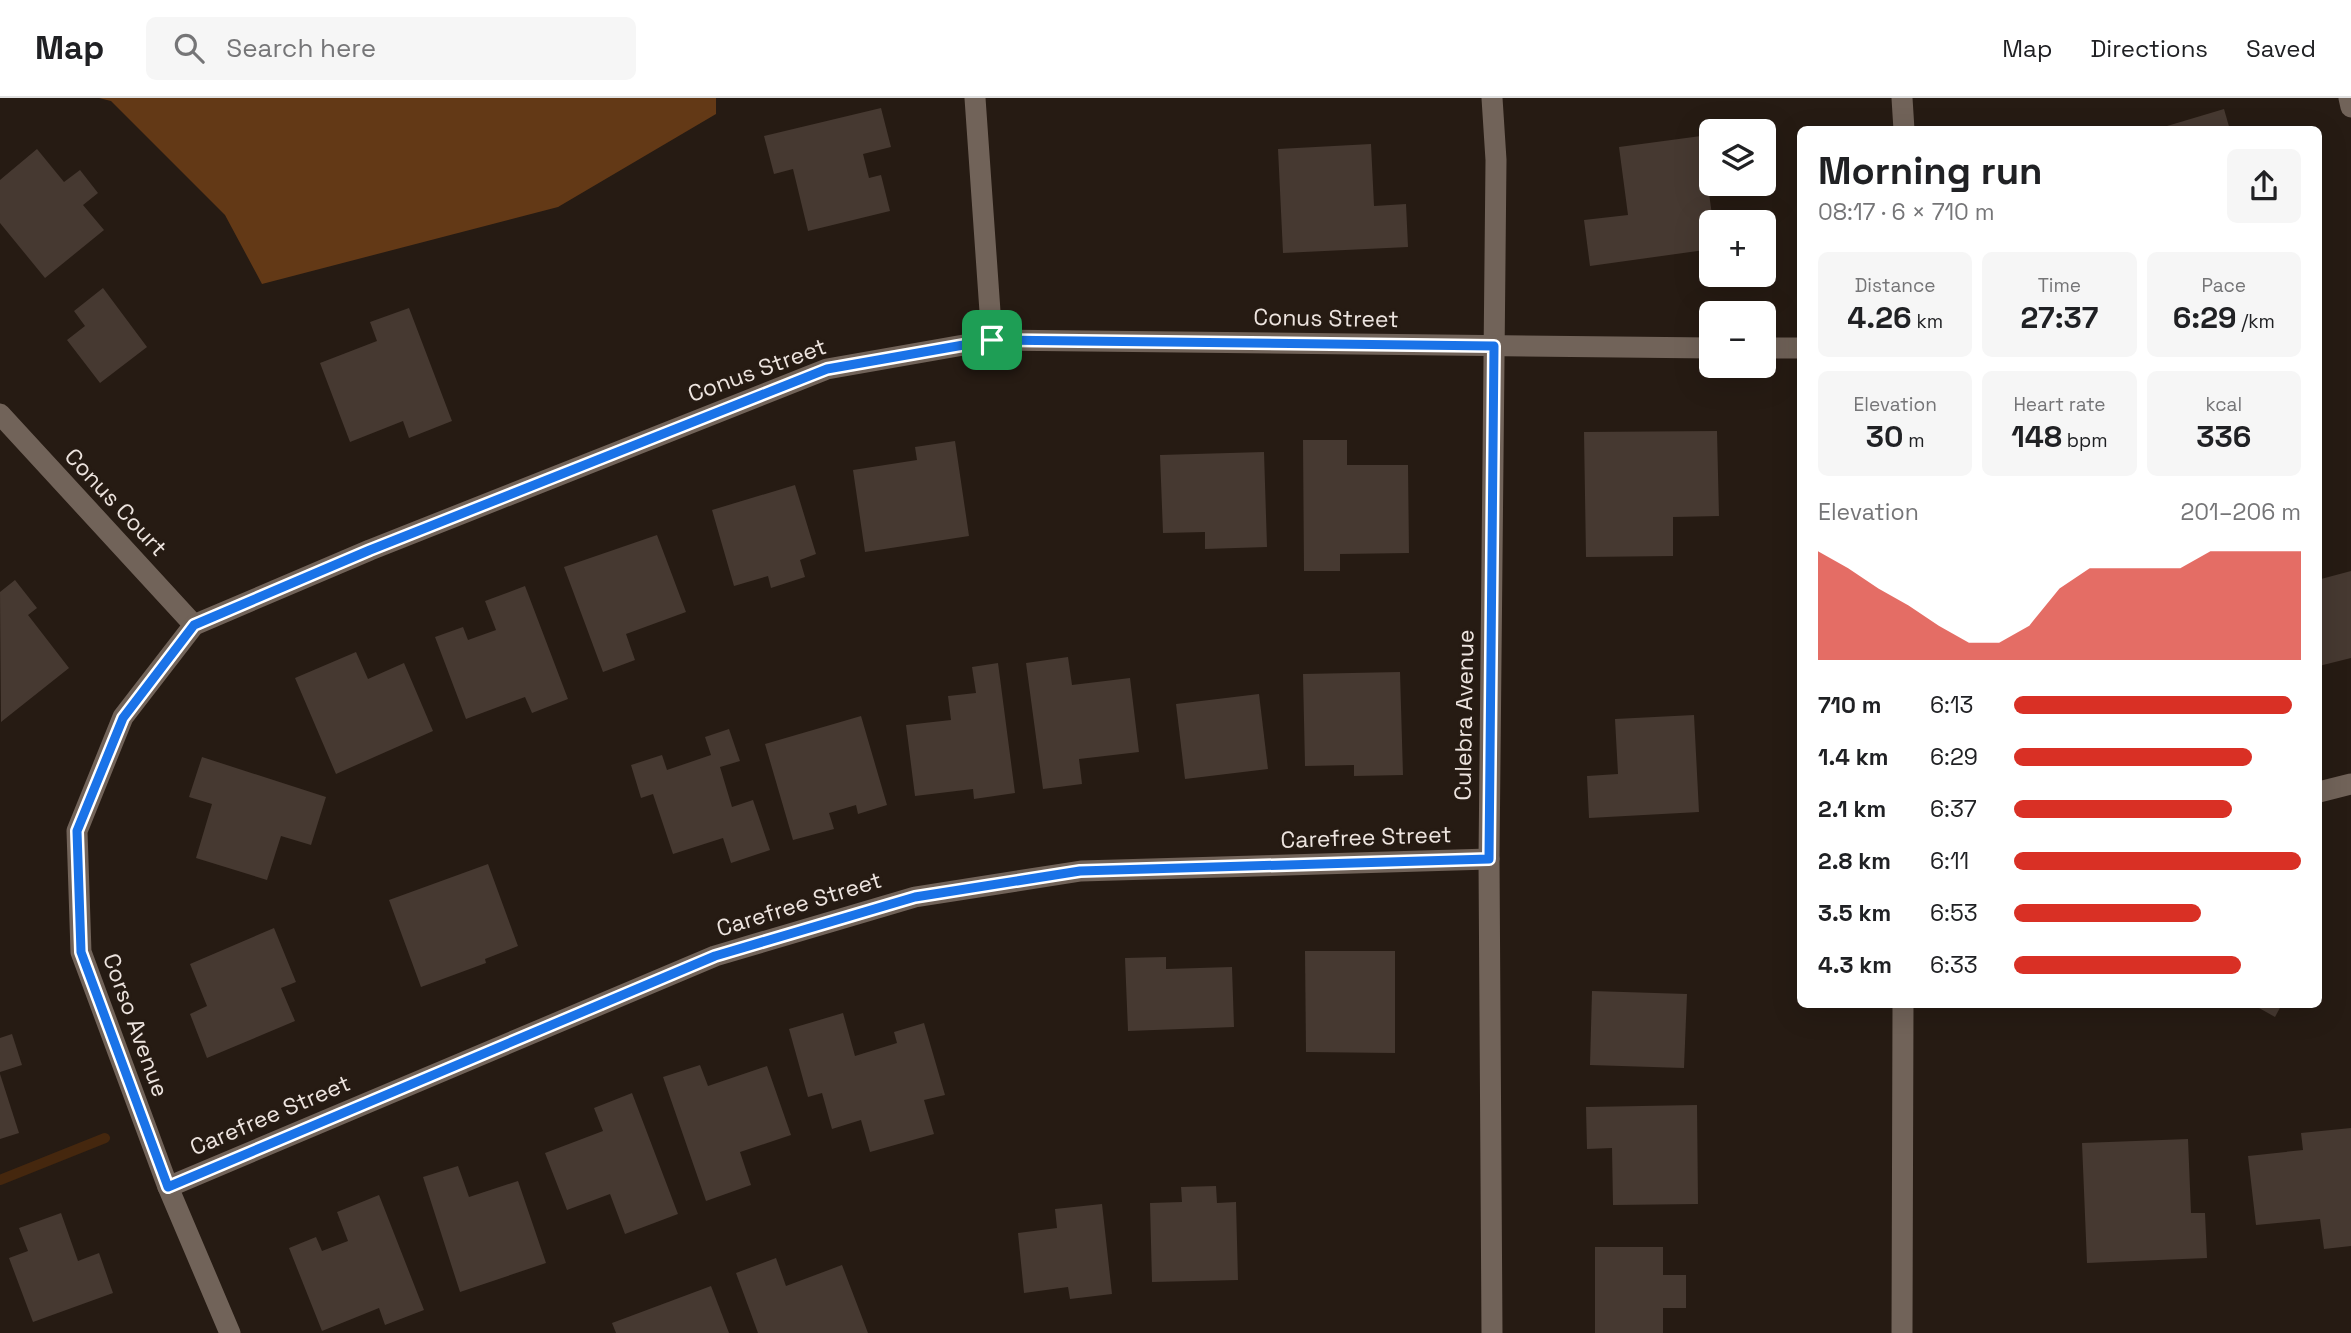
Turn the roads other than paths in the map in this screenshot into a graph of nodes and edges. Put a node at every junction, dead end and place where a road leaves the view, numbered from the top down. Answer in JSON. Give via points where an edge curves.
{"nodes":[{"id":1,"x":975,"y":98,"type":"edge"},
{"id":2,"x":1492,"y":98,"type":"edge"},
{"id":3,"x":1902,"y":98,"type":"edge"},
{"id":4,"x":2349,"y":98,"type":"edge"},
{"id":5,"x":2351,"y":107,"type":"edge"},
{"id":6,"x":1903,"y":126,"type":"edge"},
{"id":7,"x":992,"y":340,"type":"junction"},
{"id":8,"x":1494,"y":346,"type":"junction"},
{"id":9,"x":1699,"y":348,"type":"edge"},
{"id":10,"x":1776,"y":348,"type":"edge"},
{"id":11,"x":1797,"y":348,"type":"edge"},
{"id":12,"x":0,"y":414,"type":"edge"},
{"id":13,"x":194,"y":625,"type":"junction"},
{"id":14,"x":2351,"y":784,"type":"edge"},
{"id":15,"x":2322,"y":791,"type":"edge"},
{"id":16,"x":1489,"y":859,"type":"junction"},
{"id":17,"x":1903,"y":1008,"type":"edge"},
{"id":18,"x":168,"y":1187,"type":"junction"},
{"id":19,"x":230,"y":1333,"type":"edge"},
{"id":20,"x":1492,"y":1333,"type":"edge"},
{"id":21,"x":1902,"y":1333,"type":"edge"}],
"edges":[{"from":1,"to":7,"type":"street"},
{"from":2,"to":8,"type":"street","name":"Culebra Avenue"},
{"from":3,"to":6,"type":"street"},
{"from":4,"to":5,"type":"street"},
{"from":7,"to":8,"type":"street","name":"Conus Street"},
{"from":7,"to":13,"type":"street","name":"Conus Street","via":[[827,369],[370,550]]},
{"from":8,"to":9,"type":"street","name":"Conus Street"},
{"from":8,"to":16,"type":"street","name":"Culebra Avenue"},
{"from":10,"to":11,"type":"street"},
{"from":12,"to":13,"type":"street","name":"Conus Court"},
{"from":13,"to":18,"type":"street","name":"Corso Avenue","via":[[123,718],[77,831],[81,952]]},
{"from":14,"to":15,"type":"street"},
{"from":16,"to":18,"type":"street","name":"Carefree Street","via":[[1080,871],[915,897],[715,956]]},
{"from":16,"to":20,"type":"street","name":"Culebra Avenue"},
{"from":17,"to":21,"type":"street"},
{"from":18,"to":19,"type":"street","name":"Corso Avenue"}]}
